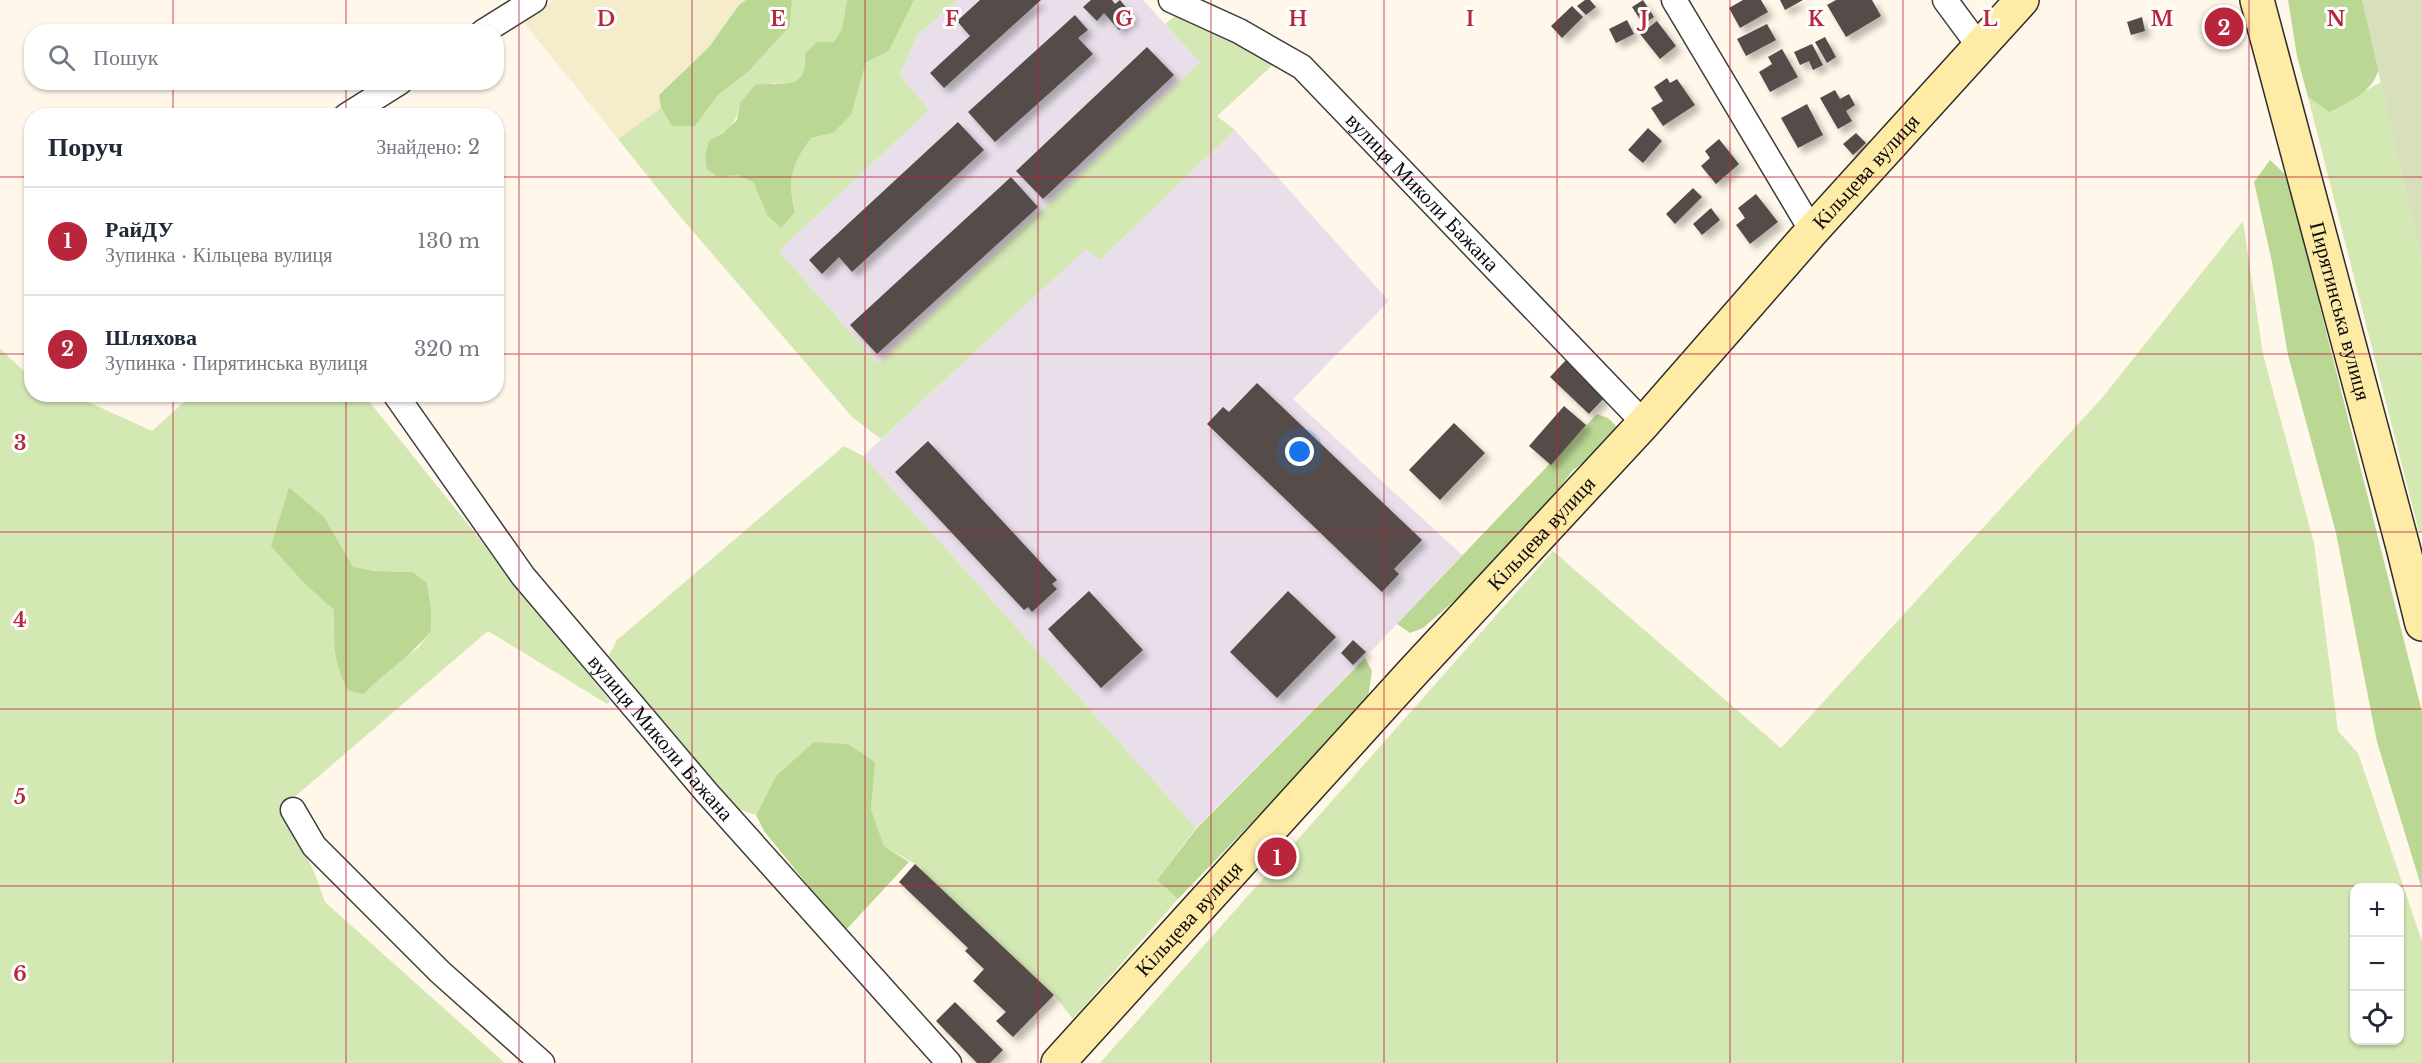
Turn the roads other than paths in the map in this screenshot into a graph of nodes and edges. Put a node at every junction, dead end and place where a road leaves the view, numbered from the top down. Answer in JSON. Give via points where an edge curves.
{"nodes":[{"id":1,"x":534,"y":0,"type":"edge"},
{"id":2,"x":1171,"y":0,"type":"edge"},
{"id":3,"x":1674,"y":0,"type":"edge"},
{"id":4,"x":1945,"y":0,"type":"edge"},
{"id":5,"x":2022,"y":0,"type":"edge"},
{"id":6,"x":2257,"y":0,"type":"edge"},
{"id":7,"x":496,"y":24,"type":"edge"},
{"id":8,"x":1979,"y":46,"type":"junction"},
{"id":9,"x":387,"y":90,"type":"edge"},
{"id":10,"x":359,"y":108,"type":"edge"},
{"id":11,"x":1812,"y":231,"type":"junction"},
{"id":12,"x":401,"y":402,"type":"edge"},
{"id":13,"x":1644,"y":423,"type":"junction"},
{"id":14,"x":2422,"y":624,"type":"edge"},
{"id":15,"x":293,"y":810,"type":"dead end"},
{"id":16,"x":542,"y":1063,"type":"edge"},
{"id":17,"x":949,"y":1063,"type":"edge"},
{"id":18,"x":1058,"y":1063,"type":"edge"}],
"edges":[{"from":1,"to":7,"type":"street"},
{"from":2,"to":13,"type":"street","name":"вулиця Миколи Бажана","via":[[1239,31],[1302,68]]},
{"from":3,"to":11,"type":"street"},
{"from":4,"to":8,"type":"street"},
{"from":5,"to":8,"type":"street","name":"Кільцева вулиця"},
{"from":6,"to":14,"type":"street","name":"Пирятинська вулиця"},
{"from":8,"to":11,"type":"street","name":"Кільцева вулиця"},
{"from":9,"to":10,"type":"street"},
{"from":11,"to":13,"type":"street","name":"Кільцева вулиця"},
{"from":12,"to":17,"type":"street","name":"вулиця Миколи Бажана","via":[[523,576],[707,793]]},
{"from":13,"to":18,"type":"street","name":"Кільцева вулиця"},
{"from":15,"to":16,"type":"street","via":[[314,846],[440,972]]}]}
